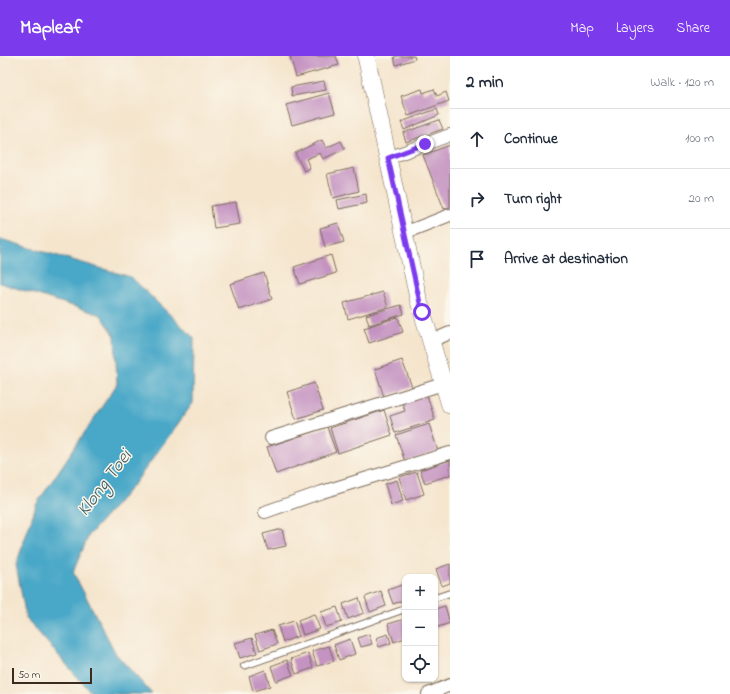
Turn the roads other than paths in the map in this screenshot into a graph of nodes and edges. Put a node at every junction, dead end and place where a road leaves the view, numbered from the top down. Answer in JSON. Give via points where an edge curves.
{"nodes":[{"id":1,"x":366,"y":56,"type":"edge"},
{"id":2,"x":450,"y":135,"type":"edge"},
{"id":3,"x":388,"y":158,"type":"junction"},
{"id":4,"x":450,"y":215,"type":"edge"},
{"id":5,"x":404,"y":233,"type":"junction"},
{"id":6,"x":450,"y":333,"type":"edge"},
{"id":7,"x":431,"y":341,"type":"junction"},
{"id":8,"x":444,"y":384,"type":"junction"},
{"id":9,"x":450,"y":406,"type":"edge"},
{"id":10,"x":271,"y":438,"type":"dead end"},
{"id":11,"x":450,"y":453,"type":"edge"},
{"id":12,"x":265,"y":512,"type":"dead end"},
{"id":13,"x":450,"y":593,"type":"edge"},
{"id":14,"x":438,"y":597,"type":"edge"},
{"id":15,"x":402,"y":610,"type":"edge"},
{"id":16,"x":244,"y":666,"type":"dead end"},
{"id":17,"x":450,"y":685,"type":"edge"},
{"id":18,"x":428,"y":694,"type":"edge"}],
"edges":[{"from":1,"to":3,"type":"street"},
{"from":2,"to":3,"type":"street"},
{"from":3,"to":5,"type":"street"},
{"from":4,"to":5,"type":"street"},
{"from":5,"to":7,"type":"street","via":[[418,298]]},
{"from":6,"to":7,"type":"street"},
{"from":7,"to":8,"type":"street"},
{"from":8,"to":9,"type":"street"},
{"from":8,"to":10,"type":"street"},
{"from":11,"to":12,"type":"street"},
{"from":13,"to":14,"type":"lane"},
{"from":15,"to":16,"type":"lane"},
{"from":17,"to":18,"type":"street"}]}
